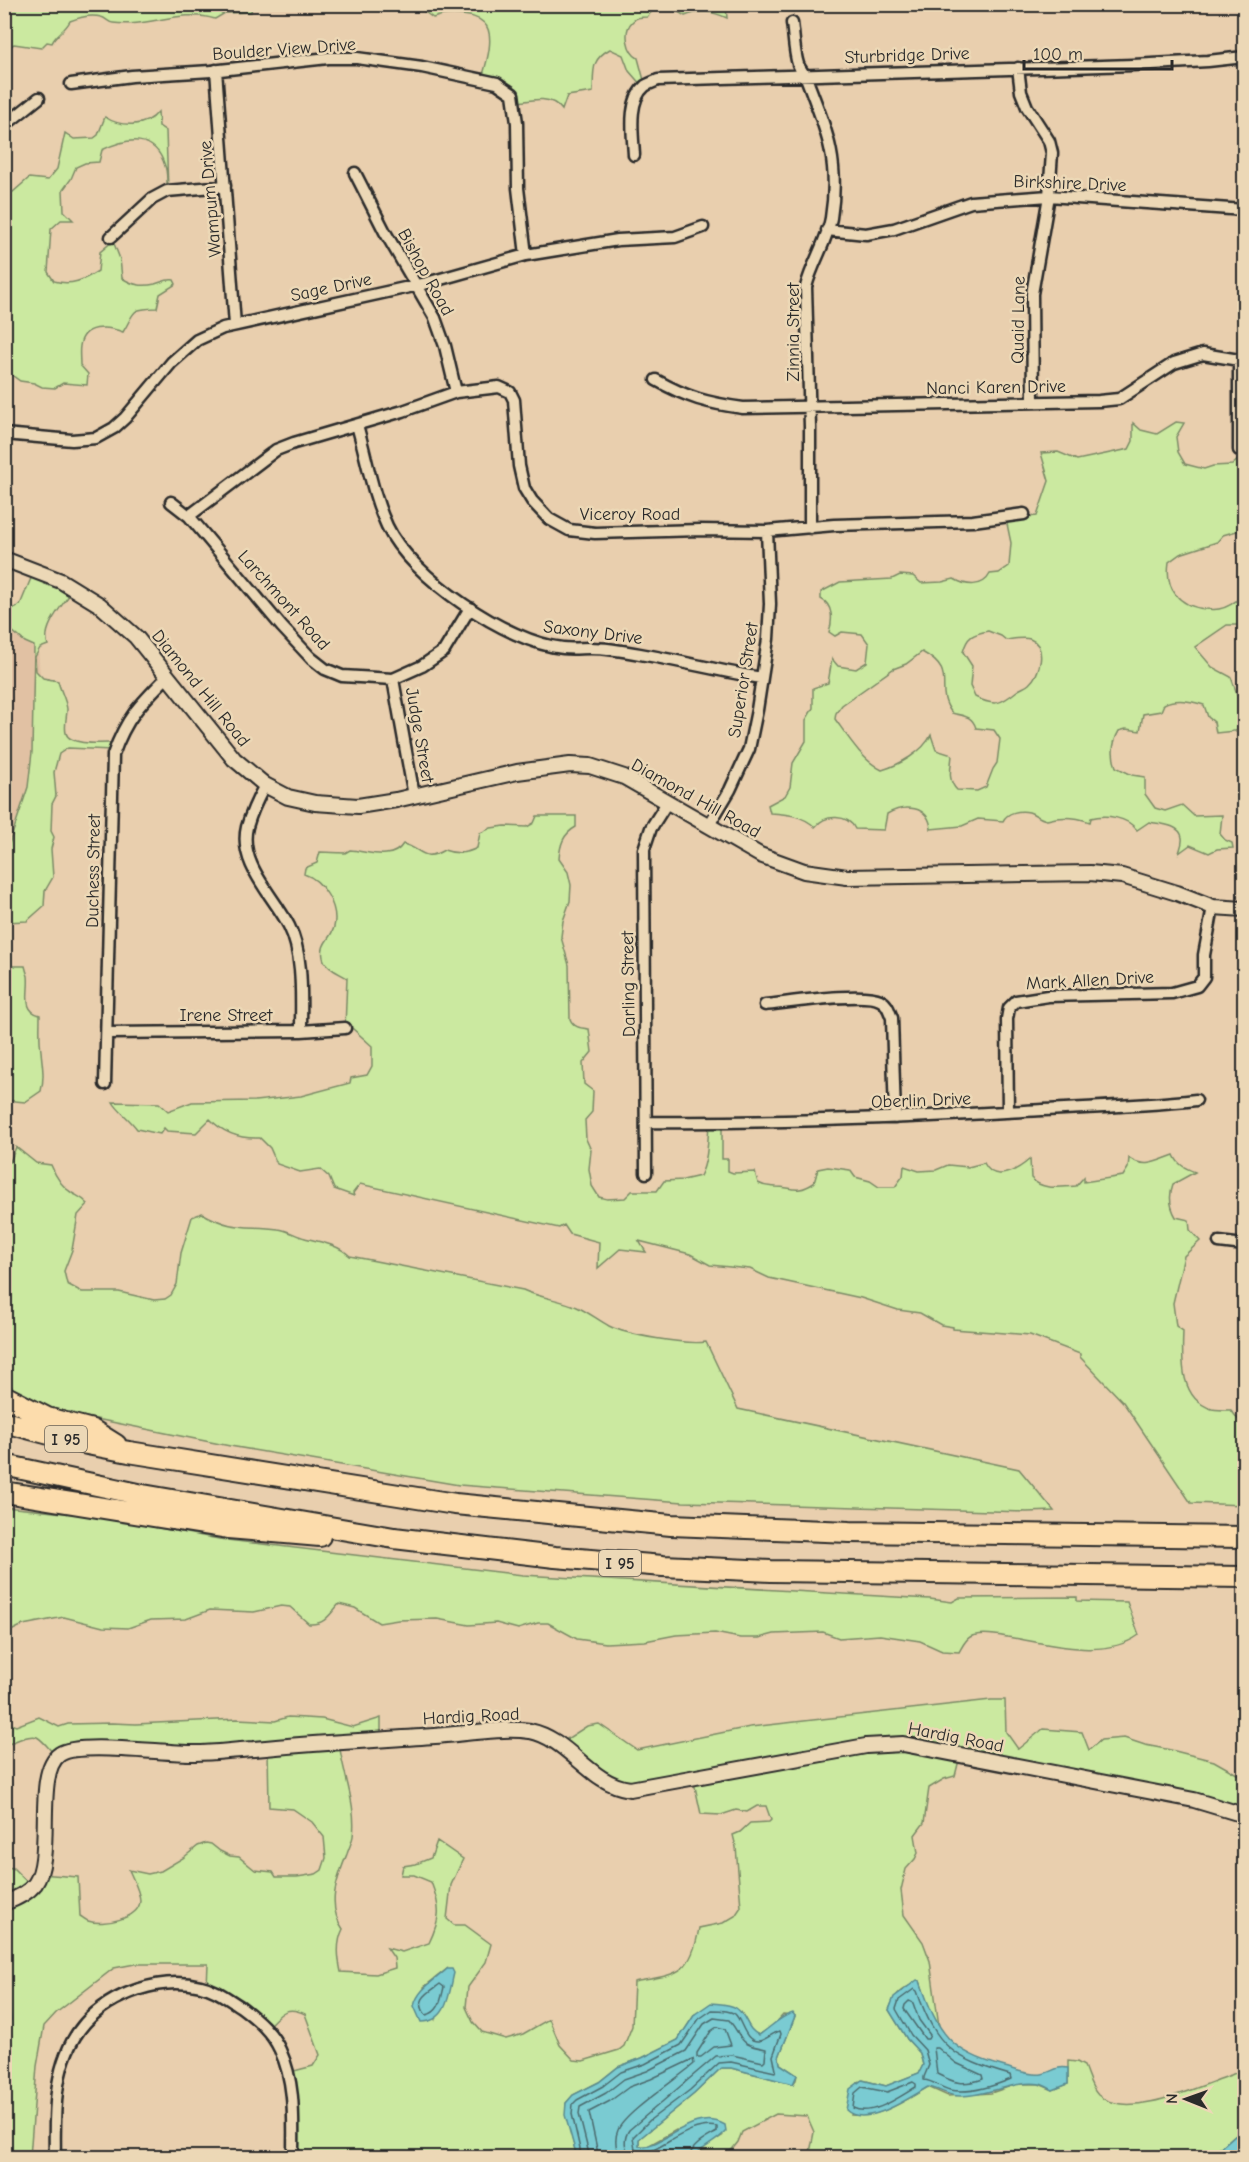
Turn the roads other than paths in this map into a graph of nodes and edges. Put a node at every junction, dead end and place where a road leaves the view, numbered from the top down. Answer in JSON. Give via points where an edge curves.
{"nodes":[{"id":1,"x":792,"y":23,"type":"dead end"},
{"id":2,"x":1245,"y":57,"type":"edge"},
{"id":3,"x":1018,"y":68,"type":"junction"},
{"id":4,"x":216,"y":70,"type":"junction"},
{"id":5,"x":805,"y":74,"type":"junction"},
{"id":6,"x":72,"y":84,"type":"dead end"},
{"id":7,"x":39,"y":98,"type":"dead end"},
{"id":8,"x":4,"y":126,"type":"edge"},
{"id":9,"x":634,"y":155,"type":"dead end"},
{"id":10,"x":356,"y":173,"type":"dead end"},
{"id":11,"x":225,"y":186,"type":"junction"},
{"id":12,"x":1049,"y":196,"type":"junction"},
{"id":13,"x":1245,"y":210,"type":"edge"},
{"id":14,"x":703,"y":227,"type":"dead end"},
{"id":15,"x":827,"y":230,"type":"junction"},
{"id":16,"x":111,"y":237,"type":"dead end"},
{"id":17,"x":526,"y":255,"type":"junction"},
{"id":18,"x":416,"y":285,"type":"junction"},
{"id":19,"x":235,"y":325,"type":"junction"},
{"id":20,"x":1242,"y":356,"type":"edge"},
{"id":21,"x":656,"y":381,"type":"dead end"},
{"id":22,"x":456,"y":392,"type":"junction"},
{"id":23,"x":1033,"y":402,"type":"junction"},
{"id":24,"x":809,"y":405,"type":"junction"},
{"id":25,"x":357,"y":425,"type":"junction"},
{"id":26,"x":4,"y":434,"type":"edge"},
{"id":27,"x":1239,"y":450,"type":"dead end"},
{"id":28,"x":171,"y":502,"type":"dead end"},
{"id":29,"x":1024,"y":514,"type":"dead end"},
{"id":30,"x":189,"y":516,"type":"junction"},
{"id":31,"x":810,"y":528,"type":"junction"},
{"id":32,"x":767,"y":531,"type":"junction"},
{"id":33,"x":4,"y":559,"type":"edge"},
{"id":34,"x":470,"y":608,"type":"junction"},
{"id":35,"x":167,"y":677,"type":"junction"},
{"id":36,"x":761,"y":678,"type":"junction"},
{"id":37,"x":393,"y":679,"type":"junction"},
{"id":38,"x":265,"y":784,"type":"junction"},
{"id":39,"x":414,"y":796,"type":"junction"},
{"id":40,"x":668,"y":801,"type":"junction"},
{"id":41,"x":709,"y":825,"type":"junction"},
{"id":42,"x":1213,"y":907,"type":"junction"},
{"id":43,"x":1245,"y":909,"type":"edge"},
{"id":44,"x":765,"y":1005,"type":"dead end"},
{"id":45,"x":345,"y":1028,"type":"dead end"},
{"id":46,"x":301,"y":1031,"type":"junction"},
{"id":47,"x":107,"y":1033,"type":"junction"},
{"id":48,"x":105,"y":1084,"type":"dead end"},
{"id":49,"x":1196,"y":1100,"type":"dead end"},
{"id":50,"x":1008,"y":1112,"type":"junction"},
{"id":51,"x":895,"y":1118,"type":"junction"},
{"id":52,"x":646,"y":1122,"type":"junction"},
{"id":53,"x":646,"y":1173,"type":"dead end"},
{"id":54,"x":1218,"y":1242,"type":"dead end"},
{"id":55,"x":1245,"y":1245,"type":"edge"},
{"id":56,"x":4,"y":1396,"type":"edge"},
{"id":57,"x":4,"y":1422,"type":"edge"},
{"id":58,"x":129,"y":1452,"type":"junction"},
{"id":59,"x":4,"y":1465,"type":"edge"},
{"id":60,"x":4,"y":1492,"type":"edge"},
{"id":61,"x":1245,"y":1537,"type":"edge"},
{"id":62,"x":447,"y":1545,"type":"junction"},
{"id":63,"x":1245,"y":1577,"type":"edge"},
{"id":64,"x":1245,"y":1815,"type":"edge"},
{"id":65,"x":4,"y":1903,"type":"edge"},
{"id":66,"x":55,"y":2157,"type":"edge"},
{"id":67,"x":293,"y":2157,"type":"edge"}],
"edges":[{"from":1,"to":5,"type":"street","name":"Zinnia Street","via":[[797,61]]},
{"from":2,"to":3,"type":"street","name":"Sturbridge Drive"},
{"from":3,"to":5,"type":"street","name":"Sturbridge Drive"},
{"from":3,"to":12,"type":"street","name":"Quaid Lane","via":[[1021,92],[1052,153]]},
{"from":4,"to":6,"type":"street","name":"Boulder View Drive"},
{"from":4,"to":11,"type":"street","name":"Wampum Drive"},
{"from":4,"to":17,"type":"street","name":"Boulder View Drive","via":[[357,58],[422,67],[505,87],[512,92],[517,123],[518,188]]},
{"from":5,"to":9,"type":"street","name":"Sturbridge Drive","via":[[658,80],[645,86],[637,96],[633,114]]},
{"from":5,"to":15,"type":"street","name":"Zinnia Street","via":[[832,154],[833,202]]},
{"from":7,"to":8,"type":"street"},
{"from":10,"to":18,"type":"street","name":"Bishop Road"},
{"from":11,"to":16,"type":"street","via":[[167,191],[152,199]]},
{"from":11,"to":19,"type":"street","name":"Wampum Drive"},
{"from":12,"to":13,"type":"street","name":"Birkshire Drive"},
{"from":12,"to":15,"type":"street","name":"Birkshire Drive","via":[[971,202],[894,229],[866,234]]},
{"from":12,"to":23,"type":"street","name":"Quaid Lane","via":[[1032,294]]},
{"from":14,"to":17,"type":"street","name":"Sage Drive","via":[[675,237],[618,240]]},
{"from":15,"to":24,"type":"street","name":"Zinnia Street","via":[[806,287]]},
{"from":17,"to":18,"type":"street","name":"Sage Drive"},
{"from":18,"to":19,"type":"street","name":"Sage Drive"},
{"from":18,"to":22,"type":"street","name":"Bishop Road","via":[[435,318]]},
{"from":19,"to":26,"type":"street","name":"Sage Drive","via":[[197,340],[172,362],[114,428],[96,438],[72,440]]},
{"from":20,"to":23,"type":"street","name":"Nanci Karen Drive","via":[[1203,354],[1174,363],[1119,399]]},
{"from":20,"to":27,"type":"street","name":"Nanci Karen Drive"},
{"from":21,"to":24,"type":"street","name":"Nanci Karen Drive","via":[[708,403],[743,408]]},
{"from":22,"to":25,"type":"street","name":"Viceroy Road"},
{"from":22,"to":32,"type":"street","name":"Viceroy Road","via":[[499,387],[510,392],[524,488],[549,519],[569,530]]},
{"from":23,"to":24,"type":"street","name":"Nanci Karen Drive"},
{"from":24,"to":31,"type":"street","name":"Zinnia Street"},
{"from":25,"to":30,"type":"street","name":"Viceroy Road","via":[[276,450]]},
{"from":25,"to":34,"type":"street","name":"Saxony Drive","via":[[373,491],[388,528],[406,555]]},
{"from":28,"to":30,"type":"street","name":"Larchmont Road"},
{"from":29,"to":31,"type":"street","name":"Viceroy Road","via":[[973,521]]},
{"from":30,"to":37,"type":"street","name":"Larchmont Road","via":[[311,658],[342,676]]},
{"from":31,"to":32,"type":"street","name":"Viceroy Road"},
{"from":32,"to":36,"type":"street","name":"Superior Street","via":[[770,604]]},
{"from":33,"to":35,"type":"street","name":"Diamond Hill Road","via":[[61,581],[100,605],[136,637]]},
{"from":34,"to":36,"type":"street","name":"Saxony Drive","via":[[538,643],[638,653]]},
{"from":34,"to":37,"type":"street","name":"Larchmont Road","via":[[444,651]]},
{"from":35,"to":38,"type":"street","name":"Diamond Hill Road","via":[[234,759]]},
{"from":35,"to":47,"type":"street","name":"Duchess Street","via":[[137,707],[113,754]]},
{"from":36,"to":41,"type":"street","name":"Superior Street","via":[[748,749]]},
{"from":37,"to":39,"type":"street","name":"Judge Street"},
{"from":38,"to":39,"type":"street","name":"Diamond Hill Road","via":[[288,797],[315,803],[358,806]]},
{"from":38,"to":46,"type":"street","via":[[246,829],[246,845],[251,866],[290,927],[301,980]]},
{"from":39,"to":40,"type":"street","name":"Diamond Hill Road","via":[[517,772],[580,765],[624,777]]},
{"from":40,"to":41,"type":"street","name":"Diamond Hill Road"},
{"from":40,"to":52,"type":"street","name":"Darling Street","via":[[651,828],[644,849]]},
{"from":41,"to":42,"type":"street","name":"Diamond Hill Road","via":[[760,855],[804,871],[847,877],[1090,873],[1122,876]]},
{"from":42,"to":43,"type":"street","name":"Diamond Hill Road"},
{"from":42,"to":50,"type":"street","name":"Mark Allen Drive","via":[[1204,976],[1197,986],[1172,993],[1048,996],[1016,1001],[1006,1019]]},
{"from":44,"to":51,"type":"street","via":[[835,998],[878,998],[887,1004],[892,1018]]},
{"from":45,"to":46,"type":"street","name":"Irene Street"},
{"from":46,"to":47,"type":"street","name":"Irene Street"},
{"from":47,"to":48,"type":"street","name":"Duchess Street"},
{"from":49,"to":50,"type":"street","name":"Oberlin Drive","via":[[1136,1107]]},
{"from":50,"to":51,"type":"street","name":"Oberlin Drive"},
{"from":51,"to":52,"type":"street","name":"Oberlin Drive"},
{"from":52,"to":53,"type":"street","name":"Darling Street"},
{"from":54,"to":55,"type":"street"},
{"from":56,"to":58,"type":"highway","via":[[47,1418],[92,1430]]},
{"from":57,"to":58,"type":"highway","number":"I 95"},
{"from":58,"to":61,"type":"highway","number":"I 95","via":[[455,1504],[671,1525]]},
{"from":59,"to":62,"type":"highway","number":"I 95","via":[[143,1495]]},
{"from":60,"to":62,"type":"highway","via":[[239,1529]]},
{"from":62,"to":63,"type":"highway","number":"I 95","via":[[735,1570]]},
{"from":64,"to":65,"type":"street","name":"Hardig Road","via":[[1164,1794],[903,1744],[866,1746],[630,1789],[599,1778],[548,1738],[525,1731],[194,1753],[81,1748],[63,1752],[52,1761],[39,1877],[28,1891]]},
{"from":66,"to":67,"type":"street","via":[[59,2080],[67,2053],[83,2026],[100,2010],[131,1993],[183,1983],[216,1991],[270,2032],[291,2086]]}]}
